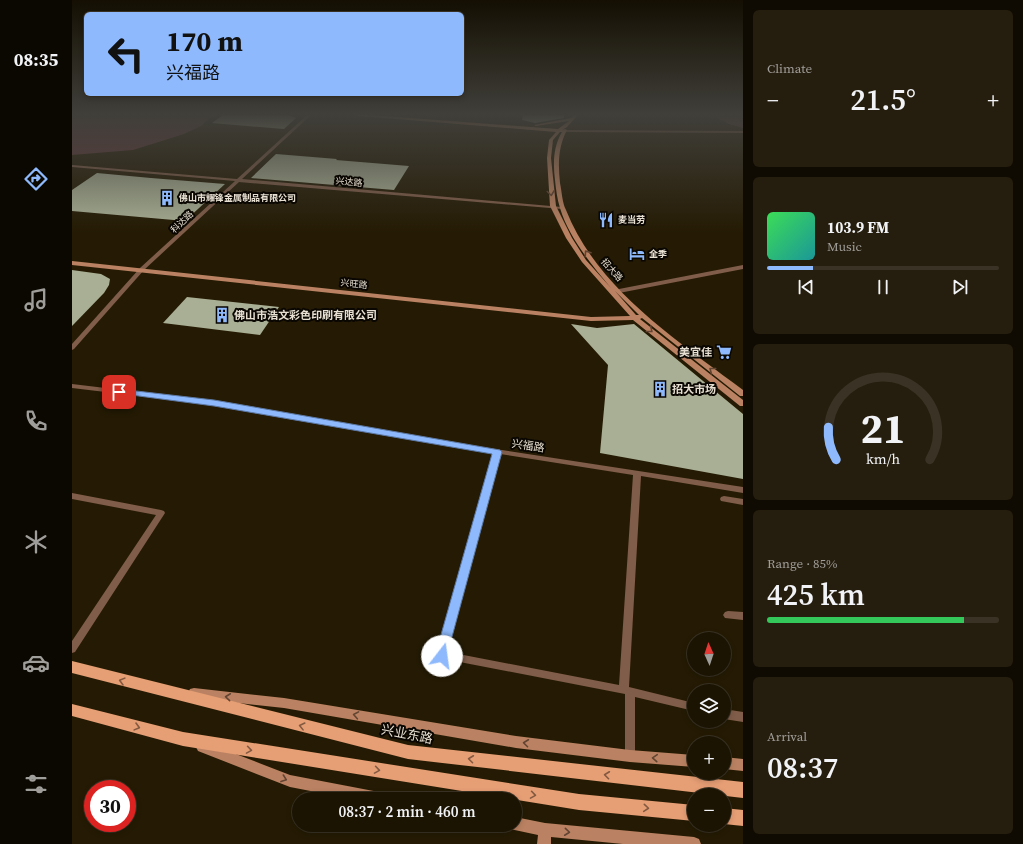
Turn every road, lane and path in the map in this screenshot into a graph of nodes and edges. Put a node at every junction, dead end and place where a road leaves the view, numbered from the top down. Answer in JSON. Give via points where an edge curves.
{"nodes":[{"id":1,"x":267,"y":154,"type":"edge"},
{"id":2,"x":549,"y":154,"type":"edge"},
{"id":3,"x":557,"y":154,"type":"edge"},
{"id":4,"x":72,"y":166,"type":"edge"},
{"id":5,"x":238,"y":181,"type":"junction"},
{"id":6,"x":553,"y":206,"type":"junction"},
{"id":7,"x":562,"y":208,"type":"junction"},
{"id":8,"x":72,"y":263,"type":"edge"},
{"id":9,"x":743,"y":267,"type":"edge"},
{"id":10,"x":142,"y":270,"type":"junction"},
{"id":11,"x":619,"y":290,"type":"junction"},
{"id":12,"x":644,"y":315,"type":"junction"},
{"id":13,"x":635,"y":318,"type":"junction"},
{"id":14,"x":72,"y":348,"type":"edge"},
{"id":15,"x":72,"y":386,"type":"edge"},
{"id":16,"x":743,"y":394,"type":"edge"},
{"id":17,"x":743,"y":404,"type":"edge"},
{"id":18,"x":497,"y":452,"type":"junction"},
{"id":19,"x":638,"y":474,"type":"junction"},
{"id":20,"x":743,"y":490,"type":"edge"},
{"id":21,"x":72,"y":496,"type":"edge"},
{"id":22,"x":724,"y":500,"type":"dead end"},
{"id":23,"x":743,"y":502,"type":"edge"},
{"id":24,"x":728,"y":614,"type":"dead end"},
{"id":25,"x":743,"y":616,"type":"edge"},
{"id":26,"x":72,"y":649,"type":"edge"},
{"id":27,"x":72,"y":668,"type":"edge"},
{"id":28,"x":147,"y":688,"type":"junction"},
{"id":29,"x":627,"y":691,"type":"junction"},
{"id":30,"x":687,"y":705,"type":"edge"},
{"id":31,"x":72,"y":710,"type":"edge"},
{"id":32,"x":731,"y":715,"type":"edge"},
{"id":33,"x":743,"y":717,"type":"edge"},
{"id":34,"x":183,"y":739,"type":"junction"},
{"id":35,"x":630,"y":756,"type":"junction"},
{"id":36,"x":687,"y":760,"type":"edge"},
{"id":37,"x":731,"y":763,"type":"edge"},
{"id":38,"x":743,"y":764,"type":"edge"},
{"id":39,"x":743,"y":790,"type":"edge"},
{"id":40,"x":347,"y":792,"type":"edge"},
{"id":41,"x":687,"y":812,"type":"edge"},
{"id":42,"x":731,"y":817,"type":"edge"},
{"id":43,"x":743,"y":818,"type":"edge"},
{"id":44,"x":522,"y":825,"type":"edge"},
{"id":45,"x":545,"y":830,"type":"junction"},
{"id":46,"x":544,"y":844,"type":"edge"},
{"id":47,"x":694,"y":844,"type":"edge"}],
"edges":[{"from":1,"to":5,"type":"street","name":"科达路"},
{"from":2,"to":6,"type":"main road","name":"招大路","one_way":true},
{"from":3,"to":7,"type":"main road","name":"招大路"},
{"from":4,"to":5,"type":"street","name":"兴达路"},
{"from":5,"to":6,"type":"street","name":"兴达路"},
{"from":5,"to":10,"type":"street","name":"科达路"},
{"from":6,"to":7,"type":"street","name":"兴达路"},
{"from":6,"to":13,"type":"main road","name":"招大路","via":[[584,261]]},
{"from":11,"to":7,"type":"main road","name":"招大路","one_way":true,"via":[[593,263],[573,232]]},
{"from":8,"to":10,"type":"main road","name":"兴旺路"},
{"from":9,"to":11,"type":"street"},
{"from":10,"to":13,"type":"main road","name":"兴旺路","via":[[591,319]]},
{"from":10,"to":14,"type":"street","name":"科达路"},
{"from":11,"to":12,"type":"main road","name":"招大路"},
{"from":12,"to":13,"type":"main road","name":"兴旺路"},
{"from":16,"to":12,"type":"main road","name":"招大路","one_way":true},
{"from":13,"to":17,"type":"main road","name":"招大路","one_way":true},
{"from":15,"to":18,"type":"street","name":"兴福路","via":[[214,403]]},
{"from":18,"to":19,"type":"street","name":"兴福路"},
{"from":18,"to":29,"type":"street","via":[[442,656]]},
{"from":19,"to":20,"type":"street","name":"兴福路"},
{"from":19,"to":29,"type":"street"},
{"from":21,"to":26,"type":"street","via":[[161,513]]},
{"from":22,"to":23,"type":"street"},
{"from":24,"to":25,"type":"street"},
{"from":28,"to":27,"type":"main road","name":"兴业东路","one_way":true},
{"from":35,"to":28,"type":"main road","one_way":true,"via":[[516,742],[284,703]]},
{"from":39,"to":28,"type":"main road","name":"兴业东路","one_way":true,"via":[[408,752]]},
{"from":29,"to":30,"type":"street"},
{"from":29,"to":35,"type":"street"},
{"from":31,"to":34,"type":"main road","one_way":true},
{"from":32,"to":33,"type":"street"},
{"from":34,"to":40,"type":"main road","one_way":true,"via":[[290,781]]},
{"from":34,"to":41,"type":"main road","one_way":true,"via":[[579,802]]},
{"from":36,"to":35,"type":"main road","one_way":true},
{"from":37,"to":38,"type":"main road"},
{"from":42,"to":43,"type":"main road"},
{"from":44,"to":45,"type":"main road"},
{"from":45,"to":46,"type":"main road"},
{"from":45,"to":47,"type":"main road","one_way":true}]}
